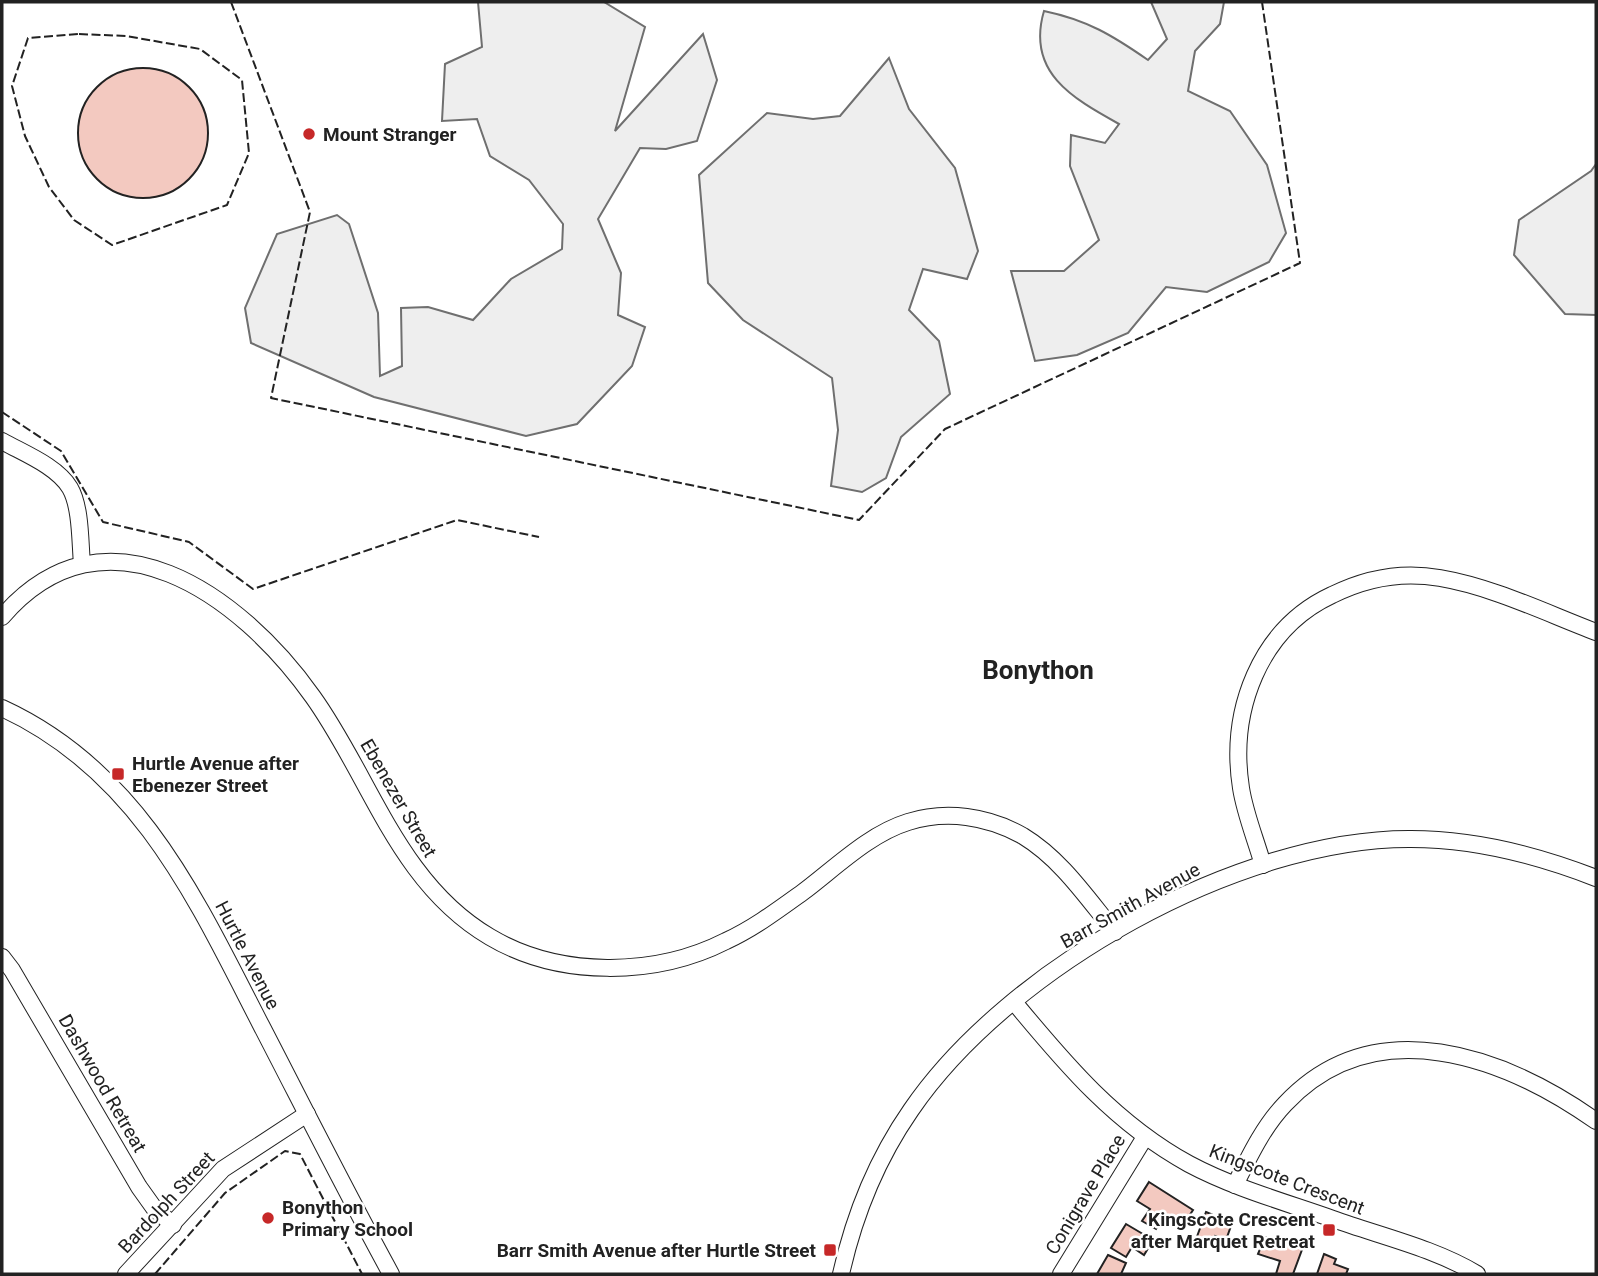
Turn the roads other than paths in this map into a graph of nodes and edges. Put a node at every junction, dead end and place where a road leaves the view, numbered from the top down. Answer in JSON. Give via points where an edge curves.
{"nodes":[{"id":1,"x":2,"y":441,"type":"edge"},
{"id":2,"x":82,"y":564,"type":"junction"},
{"id":3,"x":2,"y":617,"type":"edge"},
{"id":4,"x":1596,"y":632,"type":"edge"},
{"id":5,"x":2,"y":708,"type":"edge"},
{"id":6,"x":1263,"y":865,"type":"junction"},
{"id":7,"x":1596,"y":878,"type":"edge"},
{"id":8,"x":1115,"y":932,"type":"junction"},
{"id":9,"x":2,"y":957,"type":"edge"},
{"id":10,"x":1014,"y":1002,"type":"junction"},
{"id":11,"x":307,"y":1114,"type":"junction"},
{"id":12,"x":1596,"y":1121,"type":"edge"},
{"id":13,"x":1145,"y":1137,"type":"junction"},
{"id":14,"x":1235,"y":1185,"type":"junction"},
{"id":15,"x":173,"y":1225,"type":"junction"},
{"id":16,"x":126,"y":1274,"type":"edge"},
{"id":17,"x":391,"y":1274,"type":"edge"},
{"id":18,"x":841,"y":1274,"type":"edge"},
{"id":19,"x":1061,"y":1274,"type":"edge"},
{"id":20,"x":1477,"y":1274,"type":"edge"}],
"edges":[{"from":1,"to":2,"type":"street","via":[[69,486]]},
{"from":2,"to":3,"type":"street","name":"Ebenezer Street","via":[[42,579]]},
{"from":2,"to":8,"type":"street","name":"Ebenezer Street","via":[[113,560],[158,568],[186,580],[245,623],[313,697],[416,871],[470,924],[511,948],[593,968],[654,964],[696,953],[763,921],[880,835],[906,822],[935,816],[965,816],[1023,836],[1062,867]]},
{"from":4,"to":6,"type":"street","via":[[1470,586],[1410,575],[1357,583],[1301,612],[1260,663],[1240,731],[1242,791]]},
{"from":5,"to":11,"type":"street","name":"Hurtle Avenue","via":[[68,748],[105,779],[154,834],[195,898]]},
{"from":6,"to":7,"type":"street","name":"Barr Smith Avenue","via":[[1355,842],[1436,840],[1518,852]]},
{"from":6,"to":8,"type":"street","name":"Barr Smith Avenue","via":[[1187,894]]},
{"from":8,"to":10,"type":"street","name":"Barr Smith Avenue"},
{"from":9,"to":15,"type":"street","name":"Dashwood Retreat","via":[[139,1186]]},
{"from":10,"to":13,"type":"street","name":"Kingscote Crescent","via":[[1092,1092]]},
{"from":10,"to":18,"type":"street","name":"Barr Smith Avenue","via":[[963,1048],[910,1111],[862,1201]]},
{"from":11,"to":15,"type":"street","name":"Bardolph Street","via":[[223,1169]]},
{"from":11,"to":17,"type":"street","name":"Hurtle Avenue"},
{"from":12,"to":14,"type":"street","via":[[1538,1085],[1469,1058],[1420,1049],[1371,1053],[1326,1071],[1287,1101]]},
{"from":13,"to":14,"type":"street","name":"Kingscote Crescent"},
{"from":13,"to":19,"type":"street","name":"Conigrave Place"},
{"from":14,"to":20,"type":"street","name":"Kingscote Crescent","via":[[1443,1257]]},
{"from":15,"to":16,"type":"street","name":"Bardolph Street"}]}
